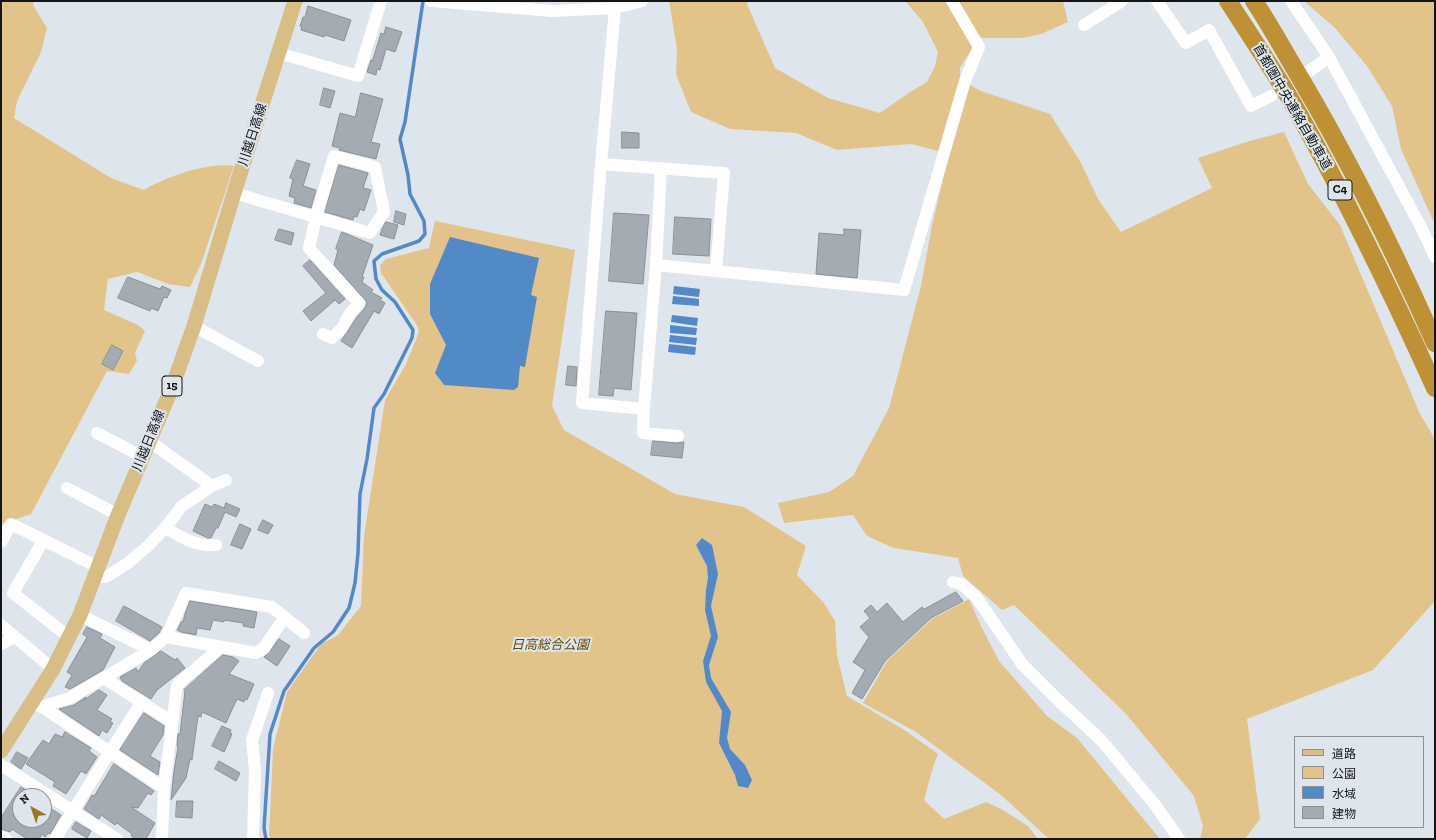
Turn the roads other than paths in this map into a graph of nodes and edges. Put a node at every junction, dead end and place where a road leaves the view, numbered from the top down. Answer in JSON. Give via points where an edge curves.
{"nodes":[{"id":1,"x":295,"y":1,"type":"edge"},
{"id":2,"x":380,"y":1,"type":"edge"},
{"id":3,"x":431,"y":1,"type":"edge"},
{"id":4,"x":435,"y":1,"type":"edge"},
{"id":5,"x":642,"y":1,"type":"edge"},
{"id":6,"x":952,"y":1,"type":"edge"},
{"id":7,"x":1122,"y":1,"type":"edge"},
{"id":8,"x":1157,"y":1,"type":"edge"},
{"id":9,"x":1228,"y":1,"type":"edge"},
{"id":10,"x":1254,"y":1,"type":"edge"},
{"id":11,"x":1291,"y":1,"type":"edge"},
{"id":12,"x":615,"y":8,"type":"junction"},
{"id":13,"x":1084,"y":25,"type":"dead end"},
{"id":14,"x":279,"y":53,"type":"junction"},
{"id":15,"x":1329,"y":57,"type":"junction"},
{"id":16,"x":1308,"y":72,"type":"dead end"},
{"id":17,"x":1271,"y":96,"type":"dead end"},
{"id":18,"x":601,"y":164,"type":"junction"},
{"id":19,"x":661,"y":168,"type":"junction"},
{"id":20,"x":234,"y":193,"type":"junction"},
{"id":21,"x":316,"y":218,"type":"junction"},
{"id":22,"x":1435,"y":257,"type":"edge"},
{"id":23,"x":656,"y":265,"type":"junction"},
{"id":24,"x":716,"y":271,"type":"junction"},
{"id":25,"x":194,"y":326,"type":"junction"},
{"id":26,"x":323,"y":334,"type":"dead end"},
{"id":27,"x":1435,"y":343,"type":"edge"},
{"id":28,"x":258,"y":361,"type":"dead end"},
{"id":29,"x":1435,"y":388,"type":"edge"},
{"id":30,"x":644,"y":408,"type":"junction"},
{"id":31,"x":97,"y":433,"type":"dead end"},
{"id":32,"x":678,"y":436,"type":"dead end"},
{"id":33,"x":149,"y":441,"type":"junction"},
{"id":34,"x":143,"y":457,"type":"junction"},
{"id":35,"x":226,"y":480,"type":"dead end"},
{"id":36,"x":212,"y":486,"type":"junction"},
{"id":37,"x":67,"y":488,"type":"dead end"},
{"id":38,"x":118,"y":515,"type":"junction"},
{"id":39,"x":165,"y":528,"type":"junction"},
{"id":40,"x":43,"y":541,"type":"junction"},
{"id":41,"x":1,"y":542,"type":"edge"},
{"id":42,"x":216,"y":545,"type":"dead end"},
{"id":43,"x":96,"y":572,"type":"junction"},
{"id":44,"x":953,"y":582,"type":"dead end"},
{"id":45,"x":80,"y":615,"type":"junction"},
{"id":46,"x":285,"y":617,"type":"junction"},
{"id":47,"x":1,"y":625,"type":"edge"},
{"id":48,"x":304,"y":633,"type":"dead end"},
{"id":49,"x":15,"y":637,"type":"junction"},
{"id":50,"x":69,"y":637,"type":"junction"},
{"id":51,"x":166,"y":637,"type":"junction"},
{"id":52,"x":1,"y":644,"type":"edge"},
{"id":53,"x":221,"y":647,"type":"junction"},
{"id":54,"x":151,"y":650,"type":"junction"},
{"id":55,"x":53,"y":669,"type":"junction"},
{"id":56,"x":104,"y":678,"type":"junction"},
{"id":57,"x":268,"y":693,"type":"dead end"},
{"id":58,"x":141,"y":703,"type":"junction"},
{"id":59,"x":37,"y":704,"type":"junction"},
{"id":60,"x":172,"y":722,"type":"junction"},
{"id":61,"x":1,"y":751,"type":"edge"},
{"id":62,"x":110,"y":753,"type":"junction"},
{"id":63,"x":1,"y":765,"type":"edge"},
{"id":64,"x":164,"y":788,"type":"junction"},
{"id":65,"x":73,"y":811,"type":"junction"},
{"id":66,"x":1,"y":836,"type":"edge"},
{"id":67,"x":6,"y":839,"type":"edge"},
{"id":68,"x":55,"y":839,"type":"edge"},
{"id":69,"x":117,"y":839,"type":"edge"},
{"id":70,"x":162,"y":839,"type":"edge"},
{"id":71,"x":253,"y":839,"type":"edge"},
{"id":72,"x":1179,"y":839,"type":"edge"}],
"edges":[{"from":1,"to":14,"type":"main road","name":"川越日高線","number":"15"},
{"from":2,"to":14,"type":"street","via":[[358,76]]},
{"from":3,"to":4,"type":"street"},
{"from":4,"to":12,"type":"street","via":[[552,11]]},
{"from":5,"to":12,"type":"street"},
{"from":6,"to":24,"type":"street","via":[[979,46],[965,81],[904,290]]},
{"from":7,"to":13,"type":"street"},
{"from":8,"to":17,"type":"street","via":[[1186,43],[1209,30],[1251,106]]},
{"from":9,"to":29,"type":"highway","name":"首都圏中央連絡自動車道","number":"C4","via":[[1295,108],[1338,188],[1381,270]]},
{"from":10,"to":27,"type":"highway","name":"首都圏中央連絡自動車道","number":"C4","via":[[1314,100],[1357,179]]},
{"from":11,"to":15,"type":"street"},
{"from":12,"to":18,"type":"street"},
{"from":14,"to":20,"type":"main road","name":"川越日高線","number":"15"},
{"from":15,"to":16,"type":"street"},
{"from":15,"to":22,"type":"street"},
{"from":18,"to":19,"type":"street"},
{"from":18,"to":30,"type":"street","via":[[582,403]]},
{"from":19,"to":23,"type":"street"},
{"from":19,"to":24,"type":"street","via":[[724,173]]},
{"from":20,"to":21,"type":"street"},
{"from":20,"to":25,"type":"main road","name":"川越日高線","number":"15"},
{"from":21,"to":21,"type":"street","via":[[370,234],[384,212],[375,167],[334,156]]},
{"from":21,"to":26,"type":"street","via":[[309,248],[359,303],[332,338]]},
{"from":23,"to":24,"type":"street"},
{"from":23,"to":30,"type":"street"},
{"from":25,"to":28,"type":"street"},
{"from":25,"to":33,"type":"main road","name":"川越日高線","number":"15"},
{"from":30,"to":32,"type":"street","via":[[643,433]]},
{"from":31,"to":34,"type":"street"},
{"from":33,"to":34,"type":"main road","name":"川越日高線","number":"15"},
{"from":33,"to":36,"type":"street"},
{"from":34,"to":38,"type":"main road","name":"川越日高線","number":"15"},
{"from":35,"to":36,"type":"street"},
{"from":36,"to":39,"type":"street","via":[[182,506]]},
{"from":37,"to":38,"type":"street"},
{"from":38,"to":43,"type":"main road","name":"川越日高線","number":"15"},
{"from":39,"to":42,"type":"street","via":[[190,542],[204,546]]},
{"from":39,"to":43,"type":"street","via":[[128,563],[106,577]]},
{"from":40,"to":41,"type":"street","via":[[11,524]]},
{"from":40,"to":43,"type":"street"},
{"from":40,"to":50,"type":"street","via":[[13,593]]},
{"from":43,"to":45,"type":"main road","name":"川越日高線","number":"15"},
{"from":44,"to":72,"type":"street","via":[[962,584],[977,598],[1022,664],[1102,740],[1156,806]]},
{"from":45,"to":50,"type":"main road","name":"川越日高線","number":"15"},
{"from":45,"to":54,"type":"street"},
{"from":46,"to":48,"type":"street"},
{"from":46,"to":51,"type":"street","via":[[272,607],[186,593]]},
{"from":46,"to":53,"type":"street","via":[[262,649],[256,653]]},
{"from":47,"to":49,"type":"street"},
{"from":49,"to":52,"type":"street"},
{"from":49,"to":55,"type":"street"},
{"from":50,"to":55,"type":"main road","name":"川越日高線","number":"15"},
{"from":51,"to":53,"type":"street"},
{"from":51,"to":54,"type":"street"},
{"from":53,"to":60,"type":"street","via":[[177,685]]},
{"from":54,"to":56,"type":"street"},
{"from":55,"to":59,"type":"main road","name":"川越日高線","number":"15"},
{"from":56,"to":58,"type":"street"},
{"from":56,"to":59,"type":"street","via":[[70,698]]},
{"from":57,"to":71,"type":"street","via":[[252,740],[255,770]]},
{"from":58,"to":60,"type":"street"},
{"from":58,"to":62,"type":"street"},
{"from":59,"to":61,"type":"main road","name":"川越日高線","number":"15"},
{"from":59,"to":62,"type":"street"},
{"from":60,"to":64,"type":"street"},
{"from":62,"to":64,"type":"street"},
{"from":62,"to":65,"type":"street"},
{"from":63,"to":65,"type":"street"},
{"from":64,"to":70,"type":"street"},
{"from":65,"to":68,"type":"street"},
{"from":65,"to":69,"type":"street"},
{"from":66,"to":67,"type":"street"}]}
